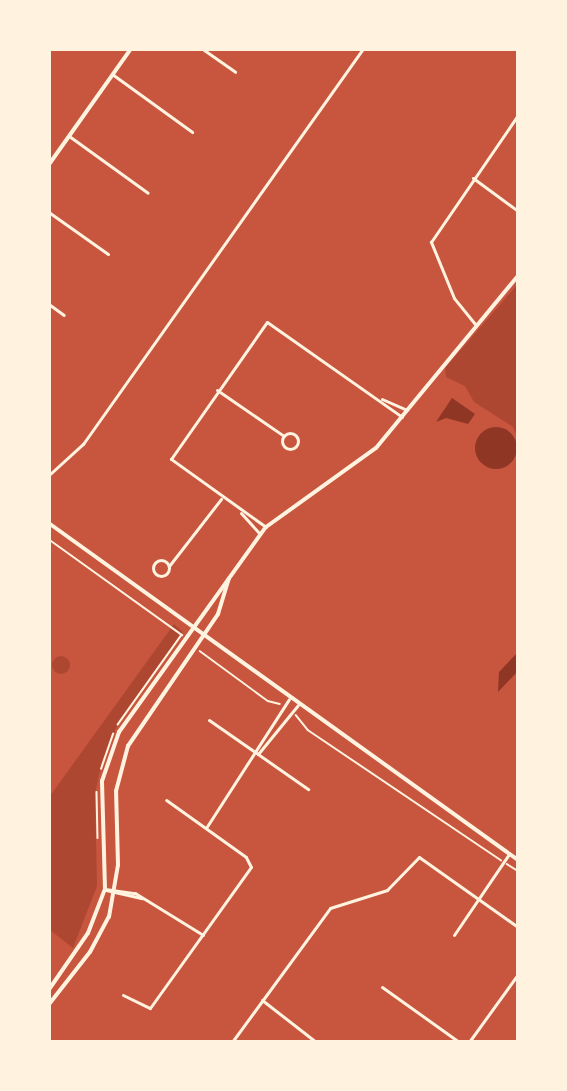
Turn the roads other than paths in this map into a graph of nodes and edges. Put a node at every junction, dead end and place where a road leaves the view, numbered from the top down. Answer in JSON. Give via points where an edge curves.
{"nodes":[{"id":1,"x":130,"y":50,"type":"edge"},
{"id":2,"x":204,"y":50,"type":"edge"},
{"id":3,"x":362,"y":50,"type":"edge"},
{"id":4,"x":235,"y":72,"type":"dead end"},
{"id":5,"x":112,"y":74,"type":"junction"},
{"id":6,"x":518,"y":115,"type":"edge"},
{"id":7,"x":192,"y":132,"type":"dead end"},
{"id":8,"x":68,"y":136,"type":"junction"},
{"id":9,"x":50,"y":163,"type":"edge"},
{"id":10,"x":473,"y":178,"type":"junction"},
{"id":11,"x":148,"y":193,"type":"dead end"},
{"id":12,"x":518,"y":211,"type":"edge"},
{"id":13,"x":50,"y":213,"type":"edge"},
{"id":14,"x":108,"y":255,"type":"dead end"},
{"id":15,"x":518,"y":276,"type":"edge"},
{"id":16,"x":50,"y":305,"type":"edge"},
{"id":17,"x":64,"y":315,"type":"dead end"},
{"id":18,"x":475,"y":324,"type":"junction"},
{"id":19,"x":218,"y":390,"type":"junction"},
{"id":20,"x":382,"y":399,"type":"junction"},
{"id":21,"x":407,"y":410,"type":"junction"},
{"id":22,"x":402,"y":417,"type":"junction"},
{"id":23,"x":284,"y":436,"type":"junction"},
{"id":24,"x":50,"y":474,"type":"edge"},
{"id":25,"x":221,"y":499,"type":"junction"},
{"id":26,"x":240,"y":512,"type":"junction"},
{"id":27,"x":50,"y":524,"type":"edge"},
{"id":28,"x":266,"y":527,"type":"junction"},
{"id":29,"x":260,"y":534,"type":"junction"},
{"id":30,"x":169,"y":566,"type":"junction"},
{"id":31,"x":230,"y":575,"type":"junction"},
{"id":32,"x":193,"y":629,"type":"junction"},
{"id":33,"x":202,"y":636,"type":"junction"},
{"id":34,"x":289,"y":699,"type":"junction"},
{"id":35,"x":298,"y":705,"type":"junction"},
{"id":36,"x":210,"y":720,"type":"dead end"},
{"id":37,"x":258,"y":753,"type":"junction"},
{"id":38,"x":308,"y":789,"type":"dead end"},
{"id":39,"x":166,"y":800,"type":"dead end"},
{"id":40,"x":206,"y":828,"type":"junction"},
{"id":41,"x":509,"y":854,"type":"junction"},
{"id":42,"x":518,"y":860,"type":"edge"},
{"id":43,"x":116,"y":887,"type":"junction"},
{"id":44,"x":105,"y":889,"type":"junction"},
{"id":45,"x":115,"y":896,"type":"junction"},
{"id":46,"x":142,"y":898,"type":"junction"},
{"id":47,"x":478,"y":900,"type":"junction"},
{"id":48,"x":518,"y":927,"type":"edge"},
{"id":49,"x":203,"y":935,"type":"junction"},
{"id":50,"x":454,"y":935,"type":"dead end"},
{"id":51,"x":518,"y":974,"type":"edge"},
{"id":52,"x":382,"y":987,"type":"dead end"},
{"id":53,"x":50,"y":988,"type":"edge"},
{"id":54,"x":123,"y":995,"type":"dead end"},
{"id":55,"x":262,"y":1000,"type":"junction"},
{"id":56,"x":50,"y":1003,"type":"edge"},
{"id":57,"x":232,"y":1041,"type":"edge"},
{"id":58,"x":316,"y":1041,"type":"edge"},
{"id":59,"x":459,"y":1041,"type":"edge"},
{"id":60,"x":469,"y":1041,"type":"edge"}],
"edges":[{"from":1,"to":5,"type":"main road"},
{"from":2,"to":4,"type":"street"},
{"from":3,"to":24,"type":"street","via":[[83,444]]},
{"from":5,"to":7,"type":"street"},
{"from":5,"to":8,"type":"main road"},
{"from":6,"to":10,"type":"street"},
{"from":8,"to":9,"type":"main road"},
{"from":8,"to":11,"type":"street"},
{"from":10,"to":12,"type":"street"},
{"from":10,"to":18,"type":"street","via":[[431,245],[456,303]]},
{"from":13,"to":14,"type":"street"},
{"from":15,"to":18,"type":"main road"},
{"from":16,"to":17,"type":"street"},
{"from":18,"to":21,"type":"main road"},
{"from":19,"to":20,"type":"street","via":[[271,321]]},
{"from":19,"to":23,"type":"street"},
{"from":19,"to":25,"type":"street","via":[[172,462]]},
{"from":20,"to":21,"type":"street"},
{"from":20,"to":22,"type":"street"},
{"from":21,"to":22,"type":"main road"},
{"from":22,"to":28,"type":"main road","via":[[363,460]]},
{"from":23,"to":23,"type":"street","via":[[286,448],[298,444],[293,433]]},
{"from":25,"to":26,"type":"street"},
{"from":25,"to":30,"type":"street"},
{"from":26,"to":28,"type":"street"},
{"from":26,"to":29,"type":"street"},
{"from":27,"to":32,"type":"main road"},
{"from":28,"to":29,"type":"main road"},
{"from":29,"to":31,"type":"main road"},
{"from":30,"to":30,"type":"street","via":[[158,561],[153,571],[162,576]]},
{"from":31,"to":32,"type":"main road"},
{"from":31,"to":33,"type":"main road","via":[[222,607]]},
{"from":32,"to":33,"type":"main road"},
{"from":32,"to":44,"type":"main road","via":[[144,694],[108,754],[101,804]]},
{"from":33,"to":34,"type":"main road"},
{"from":33,"to":43,"type":"main road","via":[[144,717],[124,756],[114,804]]},
{"from":34,"to":35,"type":"main road"},
{"from":34,"to":37,"type":"street"},
{"from":35,"to":37,"type":"street"},
{"from":35,"to":41,"type":"main road"},
{"from":36,"to":37,"type":"street"},
{"from":37,"to":38,"type":"street"},
{"from":37,"to":40,"type":"street"},
{"from":39,"to":40,"type":"street"},
{"from":40,"to":49,"type":"street","via":[[251,864]]},
{"from":41,"to":42,"type":"main road"},
{"from":41,"to":47,"type":"street"},
{"from":43,"to":44,"type":"street"},
{"from":43,"to":45,"type":"main road"},
{"from":43,"to":46,"type":"street"},
{"from":44,"to":45,"type":"street"},
{"from":44,"to":53,"type":"main road","via":[[88,933]]},
{"from":45,"to":46,"type":"street"},
{"from":45,"to":56,"type":"main road","via":[[98,940]]},
{"from":46,"to":49,"type":"street"},
{"from":47,"to":48,"type":"street"},
{"from":47,"to":50,"type":"street"},
{"from":47,"to":55,"type":"street","via":[[419,857],[387,890],[330,908]]},
{"from":49,"to":54,"type":"street","via":[[148,1009]]},
{"from":51,"to":60,"type":"street"},
{"from":52,"to":59,"type":"street"},
{"from":55,"to":57,"type":"street"},
{"from":55,"to":58,"type":"street"}]}
